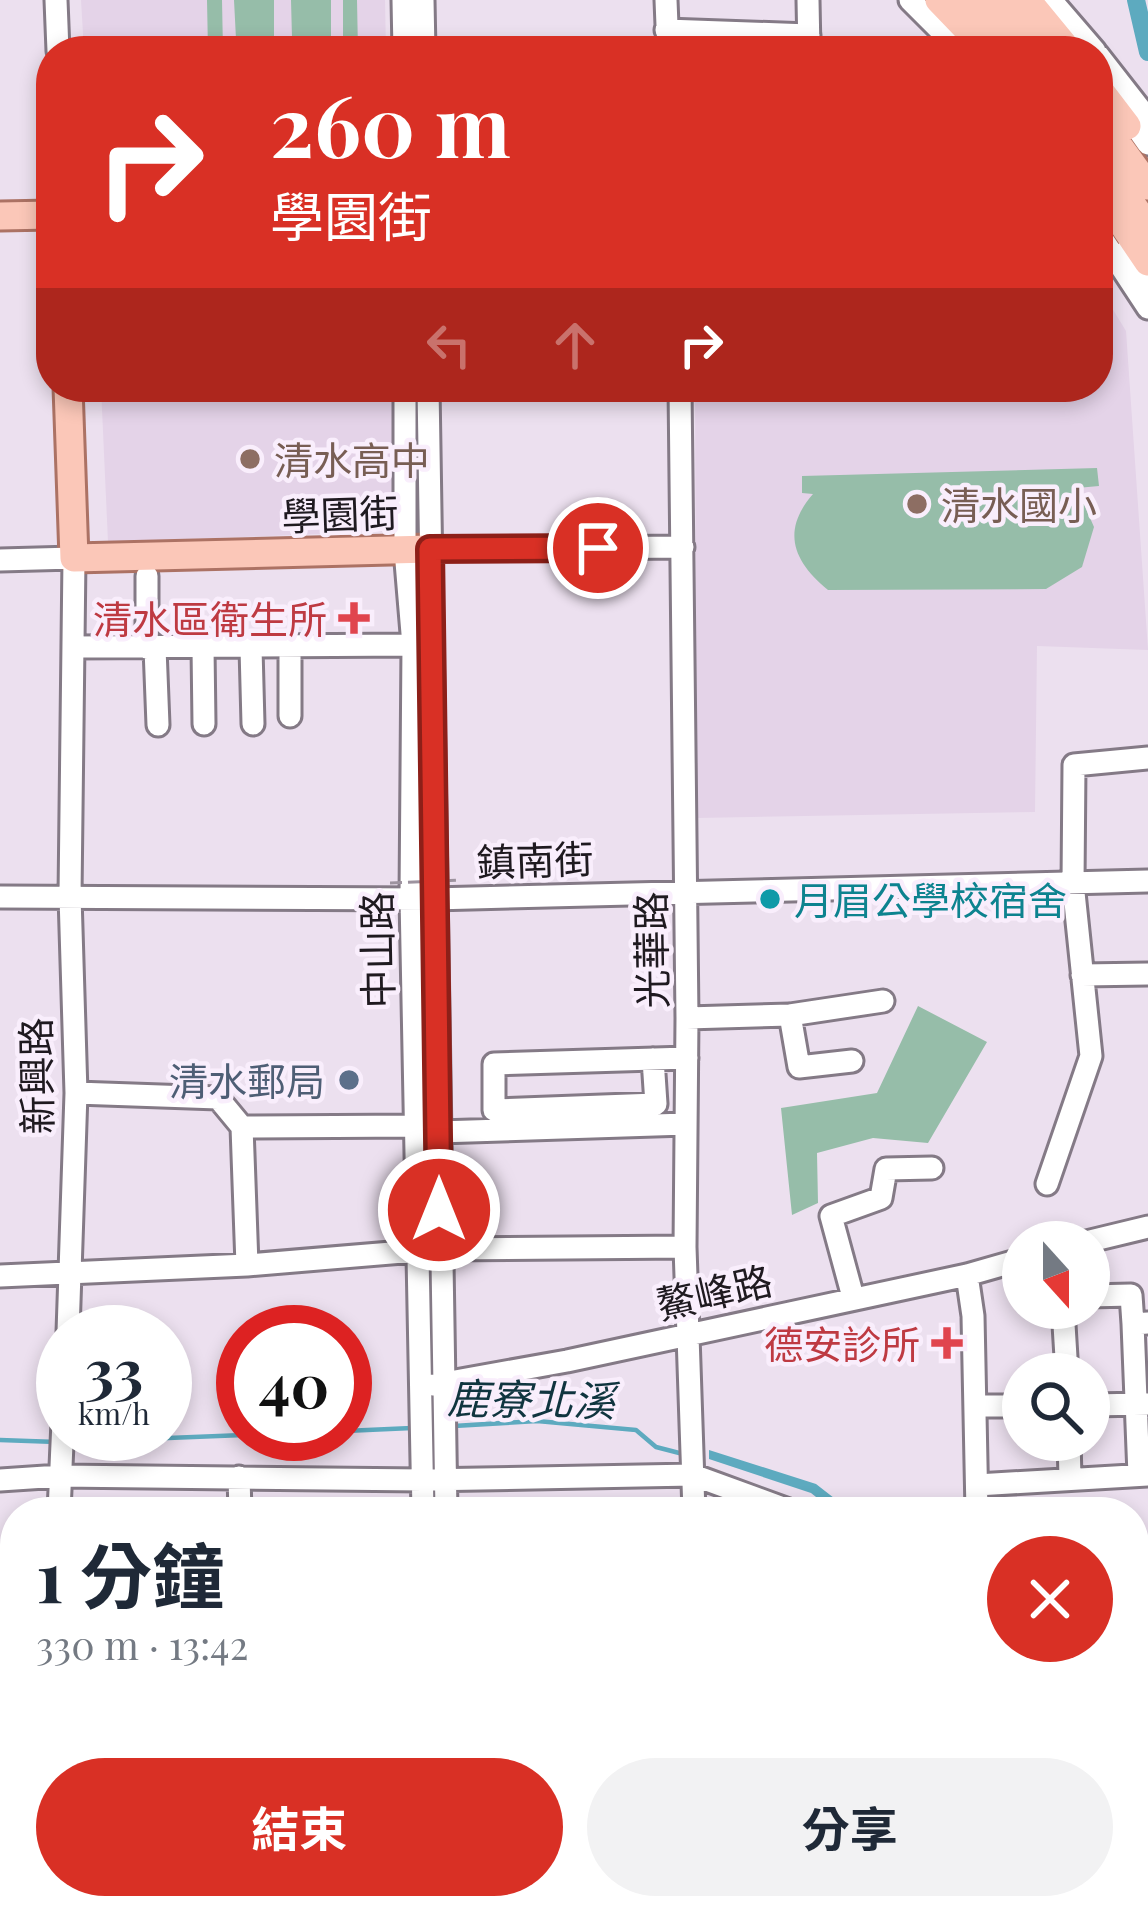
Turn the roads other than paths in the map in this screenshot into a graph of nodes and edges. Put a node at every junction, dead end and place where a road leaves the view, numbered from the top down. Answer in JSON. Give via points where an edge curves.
{"nodes":[{"id":1,"x":56,"y":0,"type":"edge"},
{"id":2,"x":404,"y":0,"type":"edge"},
{"id":3,"x":423,"y":0,"type":"edge"},
{"id":4,"x":666,"y":0,"type":"edge"},
{"id":5,"x":808,"y":0,"type":"edge"},
{"id":6,"x":910,"y":0,"type":"edge"},
{"id":7,"x":926,"y":0,"type":"edge"},
{"id":8,"x":939,"y":0,"type":"edge"},
{"id":9,"x":971,"y":0,"type":"edge"},
{"id":10,"x":1000,"y":0,"type":"edge"},
{"id":11,"x":1031,"y":0,"type":"edge"},
{"id":12,"x":1052,"y":0,"type":"edge"},
{"id":13,"x":57,"y":36,"type":"edge"},
{"id":14,"x":404,"y":36,"type":"edge"},
{"id":15,"x":424,"y":36,"type":"edge"},
{"id":16,"x":667,"y":36,"type":"edge"},
{"id":17,"x":809,"y":36,"type":"edge"},
{"id":18,"x":946,"y":36,"type":"edge"},
{"id":19,"x":961,"y":36,"type":"edge"},
{"id":20,"x":974,"y":36,"type":"edge"},
{"id":21,"x":1003,"y":36,"type":"edge"},
{"id":22,"x":1032,"y":36,"type":"edge"},
{"id":23,"x":1058,"y":36,"type":"edge"},
{"id":24,"x":1064,"y":36,"type":"edge"},
{"id":25,"x":1082,"y":36,"type":"edge"},
{"id":26,"x":1113,"y":69,"type":"edge"},
{"id":27,"x":1140,"y":94,"type":"edge"},
{"id":28,"x":1113,"y":96,"type":"edge"},
{"id":29,"x":1113,"y":108,"type":"edge"},
{"id":30,"x":1148,"y":120,"type":"edge"},
{"id":31,"x":1113,"y":138,"type":"edge"},
{"id":32,"x":1148,"y":144,"type":"edge"},
{"id":33,"x":1148,"y":153,"type":"edge"},
{"id":34,"x":1113,"y":177,"type":"edge"},
{"id":35,"x":1148,"y":186,"type":"edge"},
{"id":36,"x":1113,"y":210,"type":"edge"},
{"id":37,"x":36,"y":215,"type":"edge"},
{"id":38,"x":0,"y":216,"type":"edge"},
{"id":39,"x":1148,"y":227,"type":"edge"},
{"id":40,"x":1113,"y":228,"type":"edge"},
{"id":41,"x":1113,"y":255,"type":"edge"},
{"id":42,"x":1148,"y":262,"type":"edge"},
{"id":43,"x":1148,"y":283,"type":"edge"},
{"id":44,"x":1148,"y":308,"type":"edge"},
{"id":45,"x":69,"y":402,"type":"edge"},
{"id":46,"x":406,"y":402,"type":"edge"},
{"id":47,"x":427,"y":402,"type":"edge"},
{"id":48,"x":680,"y":402,"type":"edge"},
{"id":49,"x":683,"y":547,"type":"junction"},
{"id":50,"x":418,"y":550,"type":"junction"},
{"id":51,"x":74,"y":559,"type":"junction"},
{"id":52,"x":0,"y":560,"type":"edge"},
{"id":53,"x":147,"y":576,"type":"dead end"},
{"id":54,"x":413,"y":644,"type":"junction"},
{"id":55,"x":74,"y":647,"type":"junction"},
{"id":56,"x":290,"y":647,"type":"junction"},
{"id":57,"x":151,"y":648,"type":"junction"},
{"id":58,"x":203,"y":648,"type":"junction"},
{"id":59,"x":251,"y":648,"type":"junction"},
{"id":60,"x":290,"y":716,"type":"dead end"},
{"id":61,"x":205,"y":724,"type":"dead end"},
{"id":62,"x":253,"y":724,"type":"dead end"},
{"id":63,"x":158,"y":725,"type":"dead end"},
{"id":64,"x":1148,"y":758,"type":"edge"},
{"id":65,"x":1148,"y":881,"type":"edge"},
{"id":66,"x":1072,"y":883,"type":"junction"},
{"id":67,"x":684,"y":891,"type":"junction"},
{"id":68,"x":70,"y":896,"type":"junction"},
{"id":69,"x":0,"y":897,"type":"edge"},
{"id":70,"x":422,"y":898,"type":"junction"},
{"id":71,"x":1148,"y":974,"type":"edge"},
{"id":72,"x":1082,"y":975,"type":"junction"},
{"id":73,"x":883,"y":1001,"type":"dead end"},
{"id":74,"x":790,"y":1015,"type":"junction"},
{"id":75,"x":687,"y":1018,"type":"junction"},
{"id":76,"x":687,"y":1058,"type":"junction"},
{"id":77,"x":653,"y":1059,"type":"junction"},
{"id":78,"x":851,"y":1061,"type":"dead end"},
{"id":79,"x":76,"y":1093,"type":"junction"},
{"id":80,"x":686,"y":1124,"type":"junction"},
{"id":81,"x":242,"y":1126,"type":"junction"},
{"id":82,"x":416,"y":1126,"type":"junction"},
{"id":83,"x":439,"y":1132,"type":"junction"},
{"id":84,"x":932,"y":1168,"type":"dead end"},
{"id":85,"x":1047,"y":1184,"type":"dead end"},
{"id":86,"x":1148,"y":1227,"type":"edge"},
{"id":87,"x":1110,"y":1236,"type":"edge"},
{"id":88,"x":686,"y":1247,"type":"junction"},
{"id":89,"x":428,"y":1251,"type":"junction"},
{"id":90,"x":247,"y":1265,"type":"junction"},
{"id":91,"x":1002,"y":1265,"type":"edge"},
{"id":92,"x":967,"y":1275,"type":"junction"},
{"id":93,"x":0,"y":1276,"type":"edge"},
{"id":94,"x":72,"y":1276,"type":"junction"},
{"id":95,"x":1110,"y":1295,"type":"edge"},
{"id":96,"x":854,"y":1297,"type":"junction"},
{"id":97,"x":70,"y":1305,"type":"edge"},
{"id":98,"x":1141,"y":1323,"type":"edge"},
{"id":99,"x":691,"y":1334,"type":"junction"},
{"id":100,"x":432,"y":1385,"type":"junction"},
{"id":101,"x":1142,"y":1404,"type":"edge"},
{"id":102,"x":1110,"y":1405,"type":"edge"},
{"id":103,"x":975,"y":1406,"type":"junction"},
{"id":104,"x":1002,"y":1406,"type":"edge"},
{"id":105,"x":61,"y":1461,"type":"edge"},
{"id":106,"x":1070,"y":1461,"type":"edge"},
{"id":107,"x":693,"y":1475,"type":"junction"},
{"id":108,"x":1143,"y":1475,"type":"edge"},
{"id":109,"x":60,"y":1476,"type":"junction"},
{"id":110,"x":239,"y":1477,"type":"junction"},
{"id":111,"x":1070,"y":1478,"type":"junction"},
{"id":112,"x":434,"y":1479,"type":"junction"},
{"id":113,"x":0,"y":1480,"type":"edge"},
{"id":114,"x":977,"y":1485,"type":"junction"},
{"id":115,"x":59,"y":1497,"type":"edge"},
{"id":116,"x":240,"y":1497,"type":"edge"},
{"id":117,"x":428,"y":1497,"type":"edge"},
{"id":118,"x":441,"y":1497,"type":"edge"},
{"id":119,"x":694,"y":1497,"type":"edge"},
{"id":120,"x":753,"y":1497,"type":"edge"},
{"id":121,"x":977,"y":1497,"type":"edge"}],
"edges":[{"from":1,"to":13,"type":"street"},
{"from":2,"to":14,"type":"street"},
{"from":3,"to":15,"type":"street"},
{"from":4,"to":16,"type":"street"},
{"from":5,"to":17,"type":"street"},
{"from":6,"to":18,"type":"street"},
{"from":7,"to":19,"type":"street"},
{"from":8,"to":20,"type":"main road"},
{"from":9,"to":21,"type":"main road"},
{"from":10,"to":22,"type":"main road"},
{"from":11,"to":23,"type":"main road"},
{"from":11,"to":24,"type":"street"},
{"from":12,"to":25,"type":"street"},
{"from":26,"to":27,"type":"street"},
{"from":27,"to":30,"type":"street"},
{"from":28,"to":32,"type":"street"},
{"from":29,"to":33,"type":"main road"},
{"from":31,"to":35,"type":"main road"},
{"from":34,"to":39,"type":"main road"},
{"from":36,"to":42,"type":"main road"},
{"from":37,"to":38,"type":"main road"},
{"from":40,"to":43,"type":"street"},
{"from":41,"to":44,"type":"street"},
{"from":45,"to":51,"type":"main road","name":"新興路"},
{"from":46,"to":50,"type":"street","name":"中山路"},
{"from":47,"to":50,"type":"street","name":"中山路"},
{"from":48,"to":49,"type":"street","name":"光華路"},
{"from":49,"to":50,"type":"street","name":"學園街"},
{"from":49,"to":67,"type":"street","name":"光華路"},
{"from":50,"to":51,"type":"main road","name":"學園街"},
{"from":50,"to":54,"type":"street","name":"中山路"},
{"from":50,"to":70,"type":"street","name":"中山路"},
{"from":51,"to":52,"type":"street","name":"學園街"},
{"from":51,"to":55,"type":"street","name":"新興路"},
{"from":53,"to":57,"type":"street"},
{"from":54,"to":56,"type":"street"},
{"from":54,"to":70,"type":"street","name":"中山路"},
{"from":55,"to":57,"type":"street"},
{"from":55,"to":68,"type":"street","name":"新興路"},
{"from":56,"to":59,"type":"street"},
{"from":56,"to":60,"type":"street"},
{"from":57,"to":58,"type":"street"},
{"from":57,"to":63,"type":"street"},
{"from":58,"to":59,"type":"street"},
{"from":58,"to":61,"type":"street"},
{"from":59,"to":62,"type":"street"},
{"from":64,"to":66,"type":"street","via":[[1074,765]]},
{"from":65,"to":66,"type":"street","name":"鎮南街"},
{"from":66,"to":67,"type":"street","name":"鎮南街"},
{"from":66,"to":72,"type":"street"},
{"from":67,"to":70,"type":"street","name":"鎮南街"},
{"from":67,"to":75,"type":"street","name":"光華路"},
{"from":68,"to":69,"type":"street","name":"鎮南街"},
{"from":68,"to":70,"type":"street","name":"鎮南街"},
{"from":68,"to":79,"type":"street","name":"新興路"},
{"from":70,"to":82,"type":"street","name":"中山路"},
{"from":70,"to":83,"type":"street","name":"中山路"},
{"from":71,"to":72,"type":"street"},
{"from":72,"to":85,"type":"street","via":[[1091,1056]]},
{"from":73,"to":74,"type":"street"},
{"from":74,"to":75,"type":"street"},
{"from":74,"to":78,"type":"street","via":[[799,1067]]},
{"from":75,"to":76,"type":"street","name":"光華路"},
{"from":76,"to":77,"type":"street"},
{"from":76,"to":80,"type":"street","name":"光華路"},
{"from":77,"to":77,"type":"street","via":[[494,1064],[494,1110],[656,1104]]},
{"from":79,"to":81,"type":"street","via":[[218,1098]]},
{"from":79,"to":94,"type":"street","name":"新興路"},
{"from":80,"to":83,"type":"street"},
{"from":80,"to":88,"type":"street","name":"光華路"},
{"from":81,"to":82,"type":"street"},
{"from":81,"to":90,"type":"street"},
{"from":82,"to":89,"type":"street","name":"中山路"},
{"from":83,"to":89,"type":"street","name":"中山路"},
{"from":84,"to":96,"type":"street","via":[[886,1169],[881,1198],[831,1216]]},
{"from":86,"to":87,"type":"street"},
{"from":88,"to":89,"type":"street"},
{"from":88,"to":99,"type":"street","name":"光華路"},
{"from":89,"to":90,"type":"street"},
{"from":89,"to":100,"type":"street","name":"中山路"},
{"from":90,"to":94,"type":"street"},
{"from":91,"to":92,"type":"street","name":"鰲峰路"},
{"from":92,"to":96,"type":"street","name":"鰲峰路"},
{"from":92,"to":103,"type":"street"},
{"from":93,"to":94,"type":"street"},
{"from":94,"to":97,"type":"street","name":"新興路"},
{"from":95,"to":98,"type":"street","via":[[1131,1294]]},
{"from":96,"to":99,"type":"street","name":"鰲峰路"},
{"from":98,"to":101,"type":"street"},
{"from":99,"to":100,"type":"street","name":"鰲峰路"},
{"from":99,"to":107,"type":"street","name":"光華路"},
{"from":100,"to":112,"type":"street","name":"中山路"},
{"from":101,"to":102,"type":"street"},
{"from":101,"to":108,"type":"street"},
{"from":103,"to":104,"type":"street"},
{"from":103,"to":114,"type":"street"},
{"from":105,"to":109,"type":"street"},
{"from":106,"to":111,"type":"street"},
{"from":107,"to":112,"type":"street"},
{"from":107,"to":119,"type":"street","name":"光華路"},
{"from":107,"to":120,"type":"street"},
{"from":108,"to":111,"type":"street"},
{"from":109,"to":110,"type":"street"},
{"from":109,"to":113,"type":"street"},
{"from":109,"to":115,"type":"street"},
{"from":110,"to":112,"type":"street"},
{"from":110,"to":116,"type":"street"},
{"from":111,"to":114,"type":"street"},
{"from":112,"to":117,"type":"street","name":"中山路"},
{"from":112,"to":118,"type":"street","name":"中山路"},
{"from":114,"to":121,"type":"street"}]}
